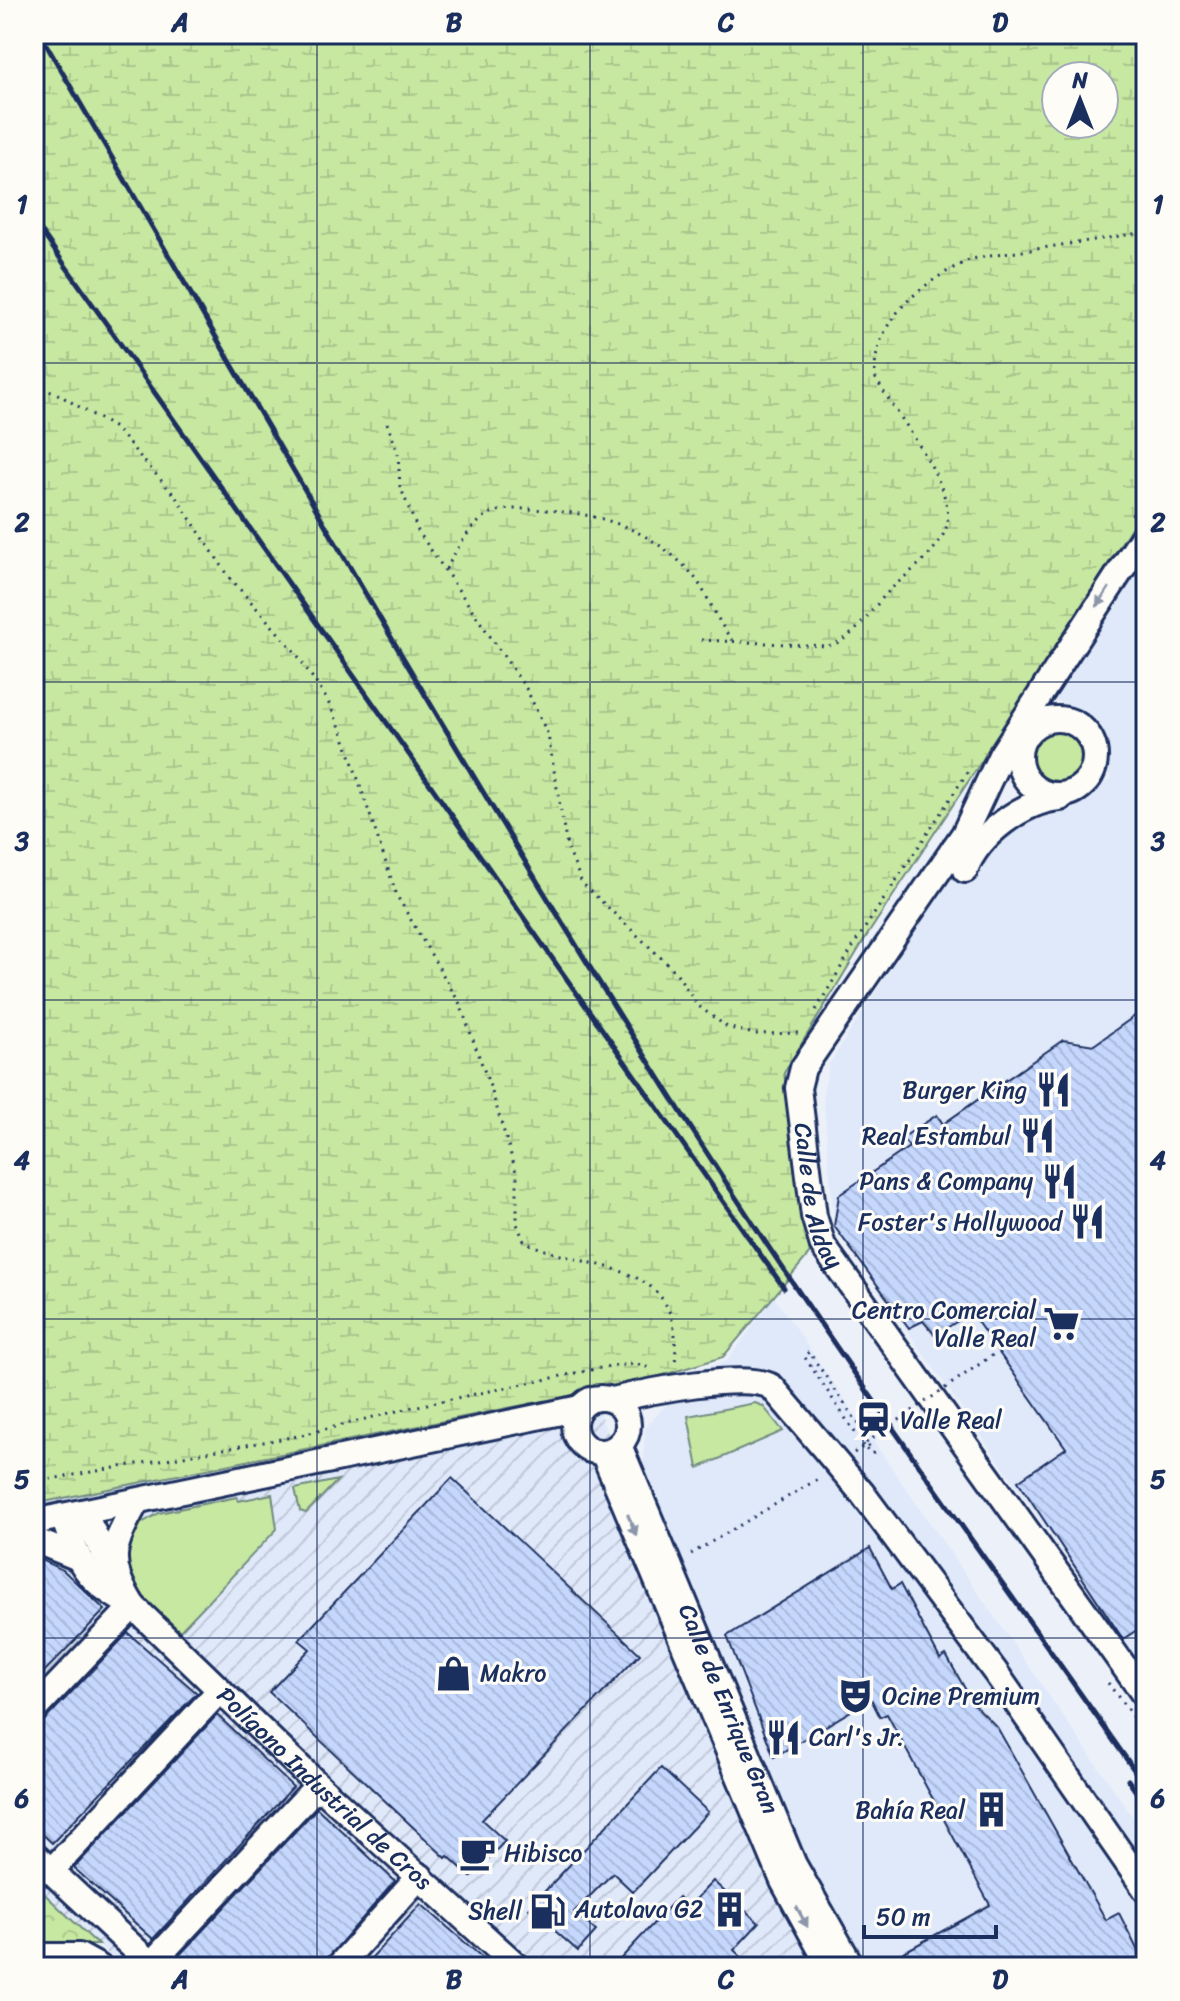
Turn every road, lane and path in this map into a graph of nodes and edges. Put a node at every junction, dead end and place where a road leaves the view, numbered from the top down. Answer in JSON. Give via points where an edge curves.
{"nodes":[{"id":1,"x":1146,"y":232,"type":"edge"},
{"id":2,"x":34,"y":388,"type":"edge"},
{"id":3,"x":387,"y":423,"type":"dead end"},
{"id":4,"x":1146,"y":494,"type":"edge"},
{"id":5,"x":1139,"y":524,"type":"edge"},
{"id":6,"x":446,"y":570,"type":"junction"},
{"id":7,"x":701,"y":640,"type":"dead end"},
{"id":8,"x":733,"y":641,"type":"junction"},
{"id":9,"x":1025,"y":735,"type":"junction"},
{"id":10,"x":990,"y":755,"type":"junction"},
{"id":11,"x":1034,"y":787,"type":"junction"},
{"id":12,"x":1070,"y":792,"type":"junction"},
{"id":13,"x":964,"y":834,"type":"junction"},
{"id":14,"x":965,"y":870,"type":"dead end"},
{"id":15,"x":810,"y":1020,"type":"dead end"},
{"id":16,"x":797,"y":1042,"type":"dead end"},
{"id":17,"x":997,"y":1352,"type":"dead end"},
{"id":18,"x":669,"y":1380,"type":"junction"},
{"id":19,"x":613,"y":1400,"type":"junction"},
{"id":20,"x":912,"y":1401,"type":"dead end"},
{"id":21,"x":580,"y":1408,"type":"junction"},
{"id":22,"x":919,"y":1412,"type":"dead end"},
{"id":23,"x":524,"y":1420,"type":"junction"},
{"id":24,"x":628,"y":1421,"type":"junction"},
{"id":25,"x":575,"y":1433,"type":"junction"},
{"id":26,"x":865,"y":1445,"type":"junction"},
{"id":27,"x":611,"y":1449,"type":"junction"},
{"id":28,"x":818,"y":1479,"type":"dead end"},
{"id":29,"x":34,"y":1482,"type":"edge"},
{"id":30,"x":137,"y":1501,"type":"junction"},
{"id":31,"x":73,"y":1514,"type":"junction"},
{"id":32,"x":34,"y":1522,"type":"edge"},
{"id":33,"x":34,"y":1540,"type":"edge"},
{"id":34,"x":691,"y":1554,"type":"dead end"},
{"id":35,"x":76,"y":1557,"type":"junction"},
{"id":36,"x":115,"y":1576,"type":"junction"},
{"id":37,"x":133,"y":1606,"type":"junction"},
{"id":38,"x":1104,"y":1677,"type":"dead end"},
{"id":39,"x":220,"y":1690,"type":"junction"},
{"id":40,"x":1146,"y":1697,"type":"edge"},
{"id":41,"x":34,"y":1710,"type":"edge"},
{"id":42,"x":1146,"y":1735,"type":"edge"},
{"id":43,"x":318,"y":1785,"type":"junction"},
{"id":44,"x":43,"y":1863,"type":"edge"},
{"id":45,"x":420,"y":1876,"type":"junction"},
{"id":46,"x":1146,"y":1890,"type":"edge"},
{"id":47,"x":34,"y":1956,"type":"edge"},
{"id":48,"x":508,"y":1964,"type":"edge"},
{"id":49,"x":152,"y":1965,"type":"edge"},
{"id":50,"x":99,"y":1967,"type":"edge"},
{"id":51,"x":338,"y":1967,"type":"edge"},
{"id":52,"x":830,"y":1967,"type":"edge"},
{"id":53,"x":852,"y":1967,"type":"edge"}],
"edges":[{"from":1,"to":8,"type":"path","via":[[971,259],[944,271],[895,314],[880,342],[875,377],[927,459],[945,500],[946,529],[936,547],[885,594],[846,641],[828,646]]},
{"from":2,"to":18,"type":"path","via":[[56,393],[115,428],[175,496],[230,578],[296,653],[318,687],[342,731],[397,896],[460,1004],[517,1175],[517,1224],[524,1241],[544,1252],[610,1265],[640,1278],[663,1301],[677,1337]]},
{"from":3,"to":6,"type":"path","via":[[398,453],[400,486],[418,531]]},
{"from":4,"to":5,"type":"path"},
{"from":5,"to":10,"type":"street","one_way":true},
{"from":6,"to":8,"type":"path","via":[[462,540],[492,513],[531,509],[618,521],[653,540],[692,575]]},
{"from":6,"to":16,"type":"path","via":[[527,690],[548,735],[567,847],[582,883],[676,972],[697,1005],[727,1027],[754,1034],[803,1033]]},
{"from":7,"to":8,"type":"path"},
{"from":9,"to":10,"type":"street"},
{"from":9,"to":11,"type":"street","via":[[1019,760]]},
{"from":9,"to":12,"type":"street","via":[[1050,719],[1073,722],[1085,731],[1093,745],[1093,768]]},
{"from":10,"to":13,"type":"street"},
{"from":10,"to":15,"type":"path","via":[[857,940]]},
{"from":11,"to":12,"type":"street","via":[[1049,794]]},
{"from":11,"to":13,"type":"street"},
{"from":12,"to":14,"type":"street","via":[[1037,803],[987,836],[974,848]]},
{"from":13,"to":40,"type":"street","name":"Calle de Alday","via":[[800,1074],[798,1099],[814,1216],[823,1246]]},
{"from":17,"to":26,"type":"path","bridge":true},
{"from":18,"to":19,"type":"street"},
{"from":18,"to":24,"type":"street"},
{"from":18,"to":29,"type":"path","via":[[635,1364],[610,1366],[298,1436]]},
{"from":18,"to":46,"type":"street","via":[[762,1380],[779,1394],[862,1493],[996,1673]]},
{"from":19,"to":21,"type":"street","via":[[595,1398]]},
{"from":19,"to":24,"type":"street"},
{"from":20,"to":22,"type":"path"},
{"from":21,"to":23,"type":"street"},
{"from":21,"to":25,"type":"street"},
{"from":23,"to":25,"type":"street"},
{"from":23,"to":30,"type":"street"},
{"from":24,"to":27,"type":"street","via":[[628,1430]]},
{"from":25,"to":27,"type":"street","via":[[586,1447]]},
{"from":26,"to":26,"type":"path","via":[[804,1356],[809,1352]]},
{"from":27,"to":52,"type":"street","name":"Calle de Enrique Gran","one_way":true,"via":[[783,1881]]},
{"from":27,"to":53,"type":"street","name":"Calle de Enrique Gran","via":[[794,1865]]},
{"from":28,"to":34,"type":"path"},
{"from":30,"to":31,"type":"street"},
{"from":30,"to":36,"type":"street","via":[[119,1535]]},
{"from":31,"to":32,"type":"street"},
{"from":31,"to":35,"type":"street","name":"Polígono Industrial de Cros"},
{"from":31,"to":36,"type":"street","name":"Polígono Industrial de Cros"},
{"from":33,"to":35,"type":"street","name":"Polígono Industrial de Cros"},
{"from":35,"to":37,"type":"street","name":"Polígono Industrial de Cros","via":[[100,1588]]},
{"from":36,"to":37,"type":"street","name":"Polígono Industrial de Cros"},
{"from":37,"to":39,"type":"street","name":"Polígono Industrial de Cros"},
{"from":37,"to":41,"type":"street"},
{"from":38,"to":42,"type":"path"},
{"from":39,"to":43,"type":"street","name":"Polígono Industrial de Cros"},
{"from":39,"to":44,"type":"street"},
{"from":43,"to":45,"type":"street","name":"Polígono Industrial de Cros"},
{"from":43,"to":49,"type":"street"},
{"from":44,"to":49,"type":"street"},
{"from":45,"to":48,"type":"street","name":"Polígono Industrial de Cros"},
{"from":45,"to":51,"type":"street"},
{"from":47,"to":50,"type":"street","via":[[79,1956]]}]}
